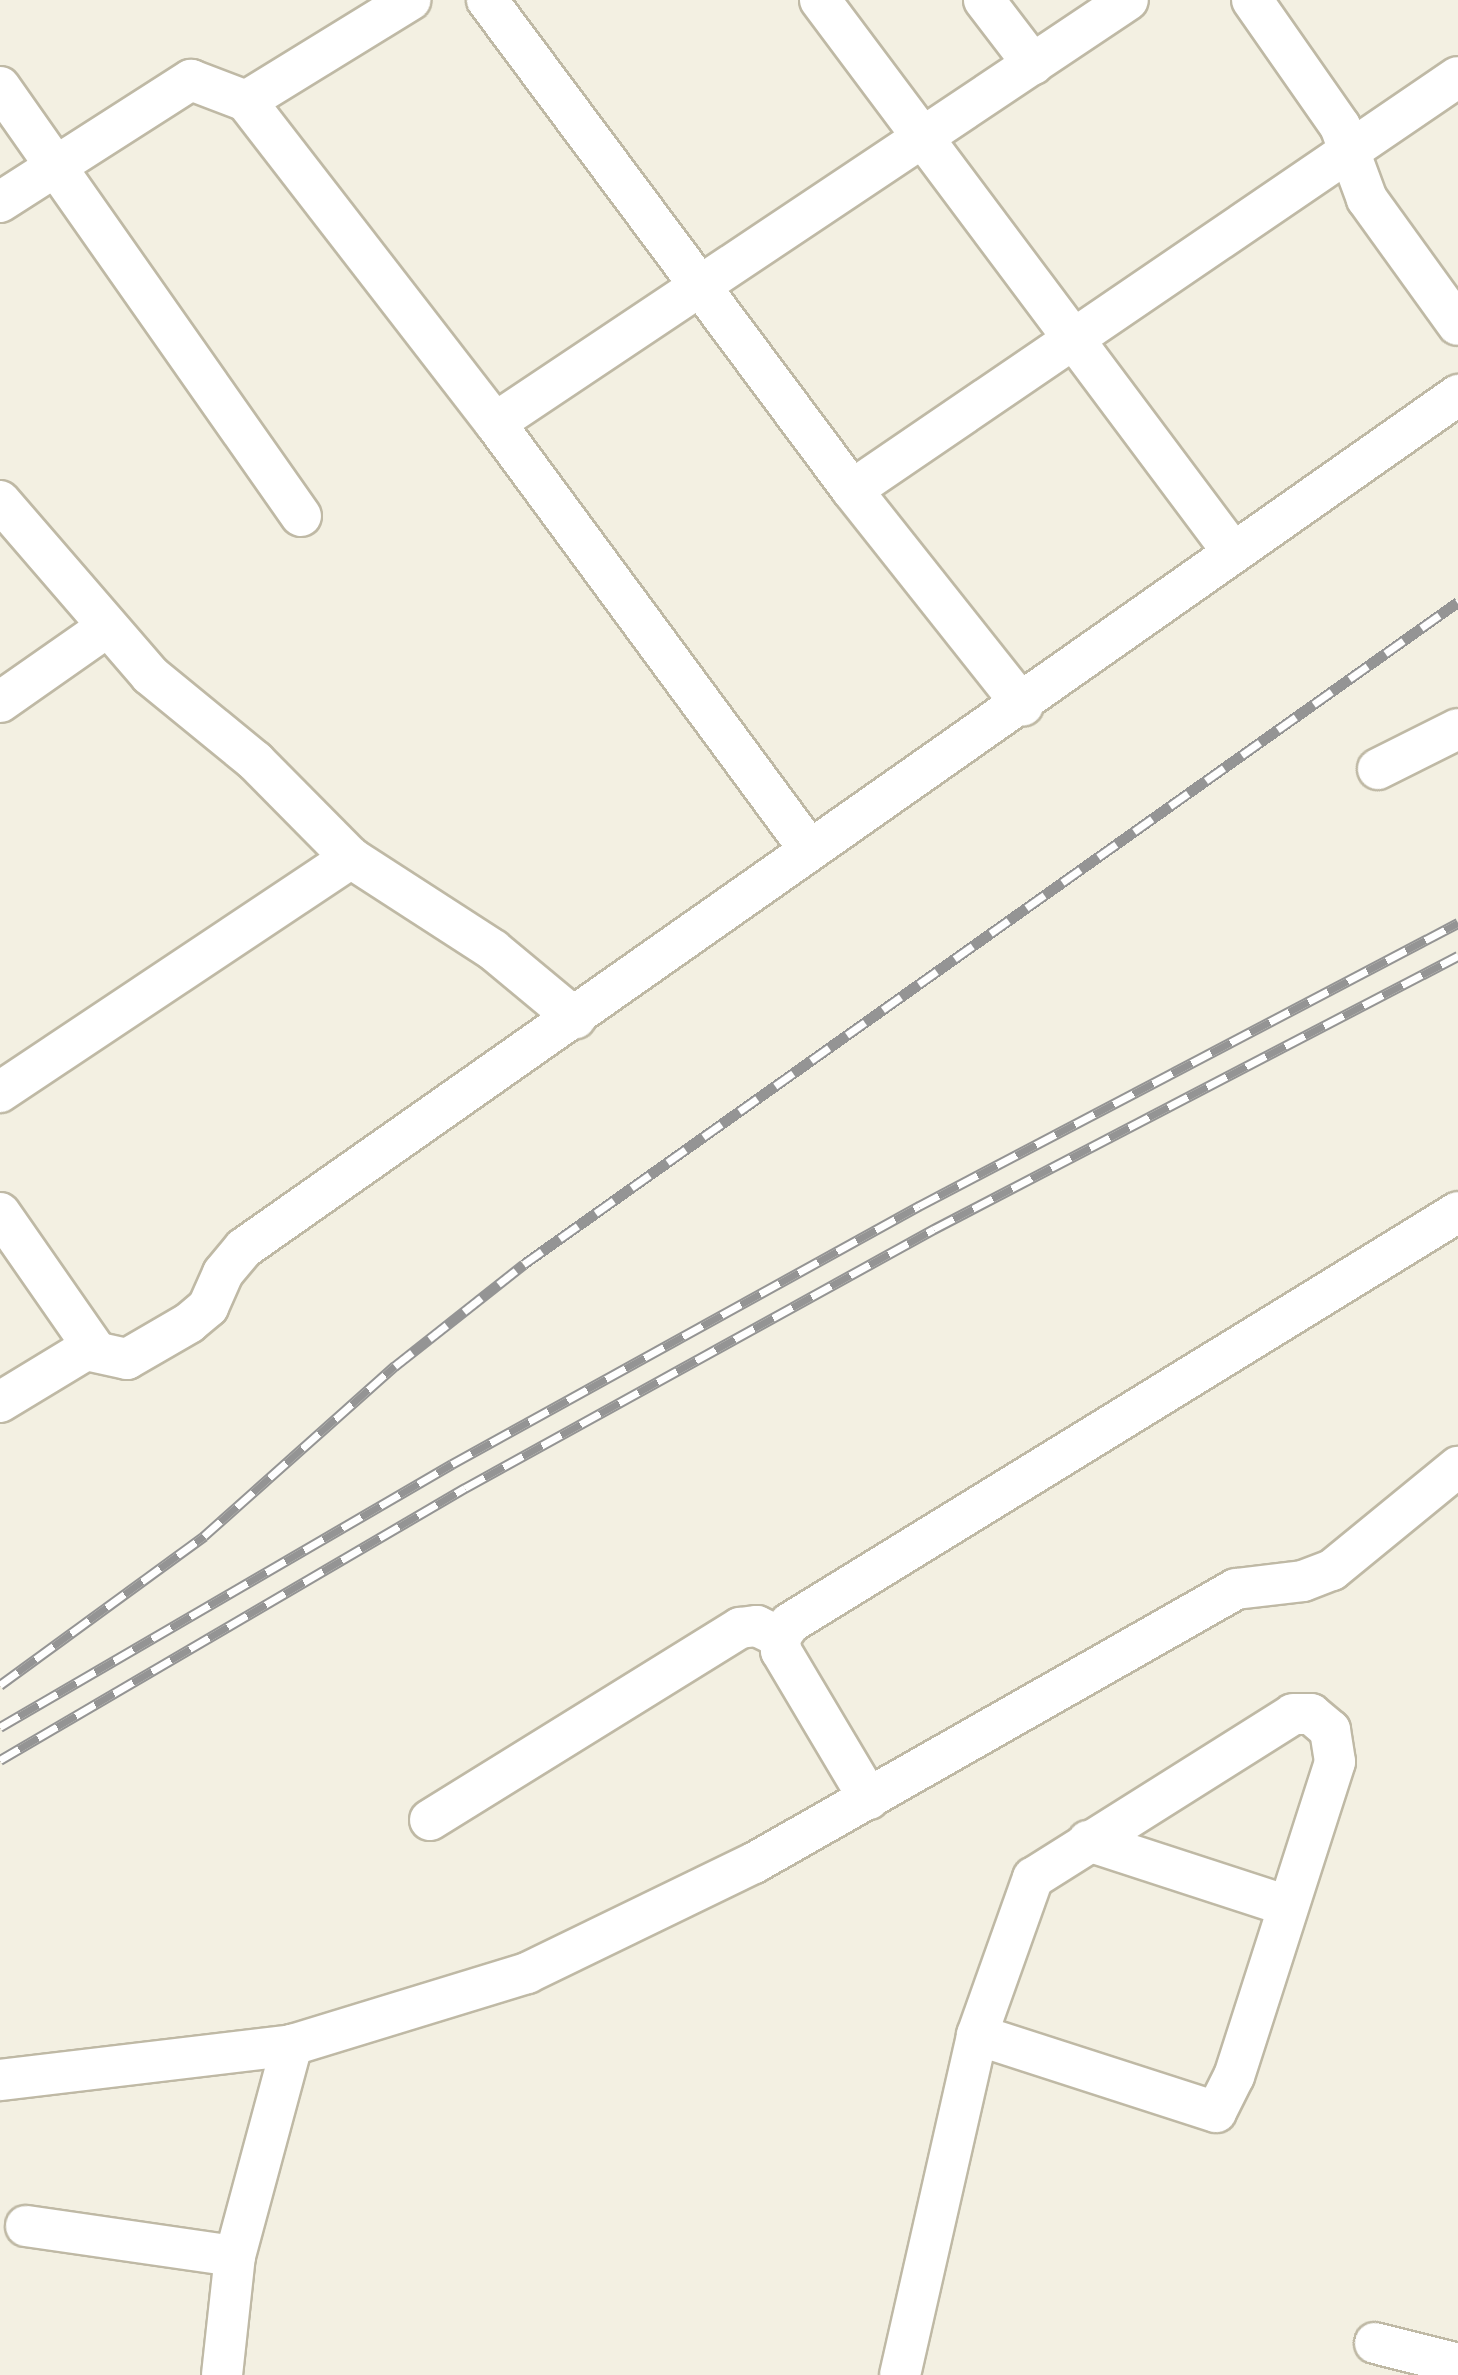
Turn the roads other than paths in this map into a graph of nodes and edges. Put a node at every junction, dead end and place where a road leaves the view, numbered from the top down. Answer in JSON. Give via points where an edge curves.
{"nodes":[{"id":1,"x":487,"y":0,"type":"edge"},
{"id":2,"x":820,"y":0,"type":"edge"},
{"id":3,"x":984,"y":0,"type":"edge"},
{"id":4,"x":1128,"y":0,"type":"edge"},
{"id":5,"x":1252,"y":0,"type":"edge"},
{"id":6,"x":393,"y":4,"type":"edge"},
{"id":7,"x":1033,"y":64,"type":"junction"},
{"id":8,"x":1458,"y":77,"type":"edge"},
{"id":9,"x":0,"y":87,"type":"edge"},
{"id":10,"x":246,"y":101,"type":"junction"},
{"id":11,"x":926,"y":137,"type":"junction"},
{"id":12,"x":1347,"y":148,"type":"junction"},
{"id":13,"x":55,"y":167,"type":"junction"},
{"id":14,"x":0,"y":202,"type":"edge"},
{"id":15,"x":697,"y":282,"type":"junction"},
{"id":16,"x":1458,"y":325,"type":"edge"},
{"id":17,"x":1072,"y":336,"type":"junction"},
{"id":18,"x":1458,"y":395,"type":"edge"},
{"id":19,"x":495,"y":422,"type":"junction"},
{"id":20,"x":852,"y":490,"type":"junction"},
{"id":21,"x":0,"y":501,"type":"edge"},
{"id":22,"x":301,"y":516,"type":"dead end"},
{"id":23,"x":1232,"y":551,"type":"junction"},
{"id":24,"x":107,"y":627,"type":"junction"},
{"id":25,"x":0,"y":702,"type":"edge"},
{"id":26,"x":1023,"y":706,"type":"junction"},
{"id":27,"x":1458,"y":729,"type":"edge"},
{"id":28,"x":1378,"y":768,"type":"dead end"},
{"id":29,"x":809,"y":849,"type":"junction"},
{"id":30,"x":350,"y":858,"type":"junction"},
{"id":31,"x":575,"y":1018,"type":"junction"},
{"id":32,"x":0,"y":1092,"type":"edge"},
{"id":33,"x":1458,"y":1212,"type":"edge"},
{"id":34,"x":0,"y":1214,"type":"edge"},
{"id":35,"x":94,"y":1348,"type":"junction"},
{"id":36,"x":0,"y":1402,"type":"edge"},
{"id":37,"x":1458,"y":1467,"type":"edge"},
{"id":38,"x":780,"y":1637,"type":"junction"},
{"id":39,"x":868,"y":1799,"type":"junction"},
{"id":40,"x":430,"y":1820,"type":"dead end"},
{"id":41,"x":1088,"y":1841,"type":"junction"},
{"id":42,"x":1285,"y":1905,"type":"junction"},
{"id":43,"x":977,"y":2035,"type":"junction"},
{"id":44,"x":292,"y":2046,"type":"junction"},
{"id":45,"x":0,"y":2080,"type":"edge"},
{"id":46,"x":26,"y":2226,"type":"dead end"},
{"id":47,"x":235,"y":2256,"type":"junction"},
{"id":48,"x":1375,"y":2343,"type":"dead end"},
{"id":49,"x":1458,"y":2364,"type":"edge"},
{"id":50,"x":222,"y":2375,"type":"edge"},
{"id":51,"x":900,"y":2375,"type":"edge"}],
"edges":[{"from":1,"to":15,"type":"street"},
{"from":2,"to":11,"type":"street"},
{"from":3,"to":7,"type":"street"},
{"from":4,"to":7,"type":"street"},
{"from":5,"to":12,"type":"street","via":[[1340,126]]},
{"from":6,"to":10,"type":"street"},
{"from":7,"to":11,"type":"street"},
{"from":8,"to":12,"type":"street"},
{"from":9,"to":13,"type":"street"},
{"from":10,"to":13,"type":"street","via":[[190,80]]},
{"from":10,"to":19,"type":"street"},
{"from":11,"to":15,"type":"street"},
{"from":11,"to":17,"type":"street"},
{"from":12,"to":16,"type":"street","via":[[1367,200]]},
{"from":12,"to":17,"type":"street"},
{"from":13,"to":14,"type":"street"},
{"from":13,"to":22,"type":"street"},
{"from":15,"to":19,"type":"street"},
{"from":15,"to":20,"type":"street"},
{"from":17,"to":20,"type":"street"},
{"from":17,"to":23,"type":"street"},
{"from":18,"to":23,"type":"street"},
{"from":19,"to":29,"type":"street"},
{"from":20,"to":26,"type":"street"},
{"from":21,"to":24,"type":"street"},
{"from":23,"to":26,"type":"street"},
{"from":24,"to":25,"type":"street"},
{"from":24,"to":30,"type":"street"},
{"from":26,"to":29,"type":"street"},
{"from":27,"to":28,"type":"street"},
{"from":29,"to":31,"type":"street"},
{"from":30,"to":31,"type":"street","via":[[492,950]]},
{"from":30,"to":32,"type":"street"},
{"from":31,"to":35,"type":"street","via":[[244,1248],[208,1307],[189,1323],[128,1359]]},
{"from":33,"to":38,"type":"street","via":[[790,1624]]},
{"from":34,"to":35,"type":"street"},
{"from":35,"to":36,"type":"street"},
{"from":37,"to":39,"type":"street","via":[[1332,1570],[1303,1581],[1236,1589]]},
{"from":38,"to":39,"type":"street","via":[[781,1651]]},
{"from":38,"to":40,"type":"street","via":[[757,1626],[740,1628]]},
{"from":39,"to":44,"type":"street","via":[[528,1973]]},
{"from":41,"to":42,"type":"street"},
{"from":41,"to":42,"type":"street","via":[[1293,1714],[1311,1714],[1330,1730],[1335,1762]]},
{"from":41,"to":43,"type":"street","via":[[1046,1866],[1024,1893]]},
{"from":42,"to":43,"type":"street","via":[[1234,2076],[1213,2114]]},
{"from":43,"to":51,"type":"street"},
{"from":44,"to":45,"type":"street"},
{"from":44,"to":47,"type":"street"},
{"from":46,"to":47,"type":"street"},
{"from":47,"to":50,"type":"street"},
{"from":48,"to":49,"type":"street"}]}
